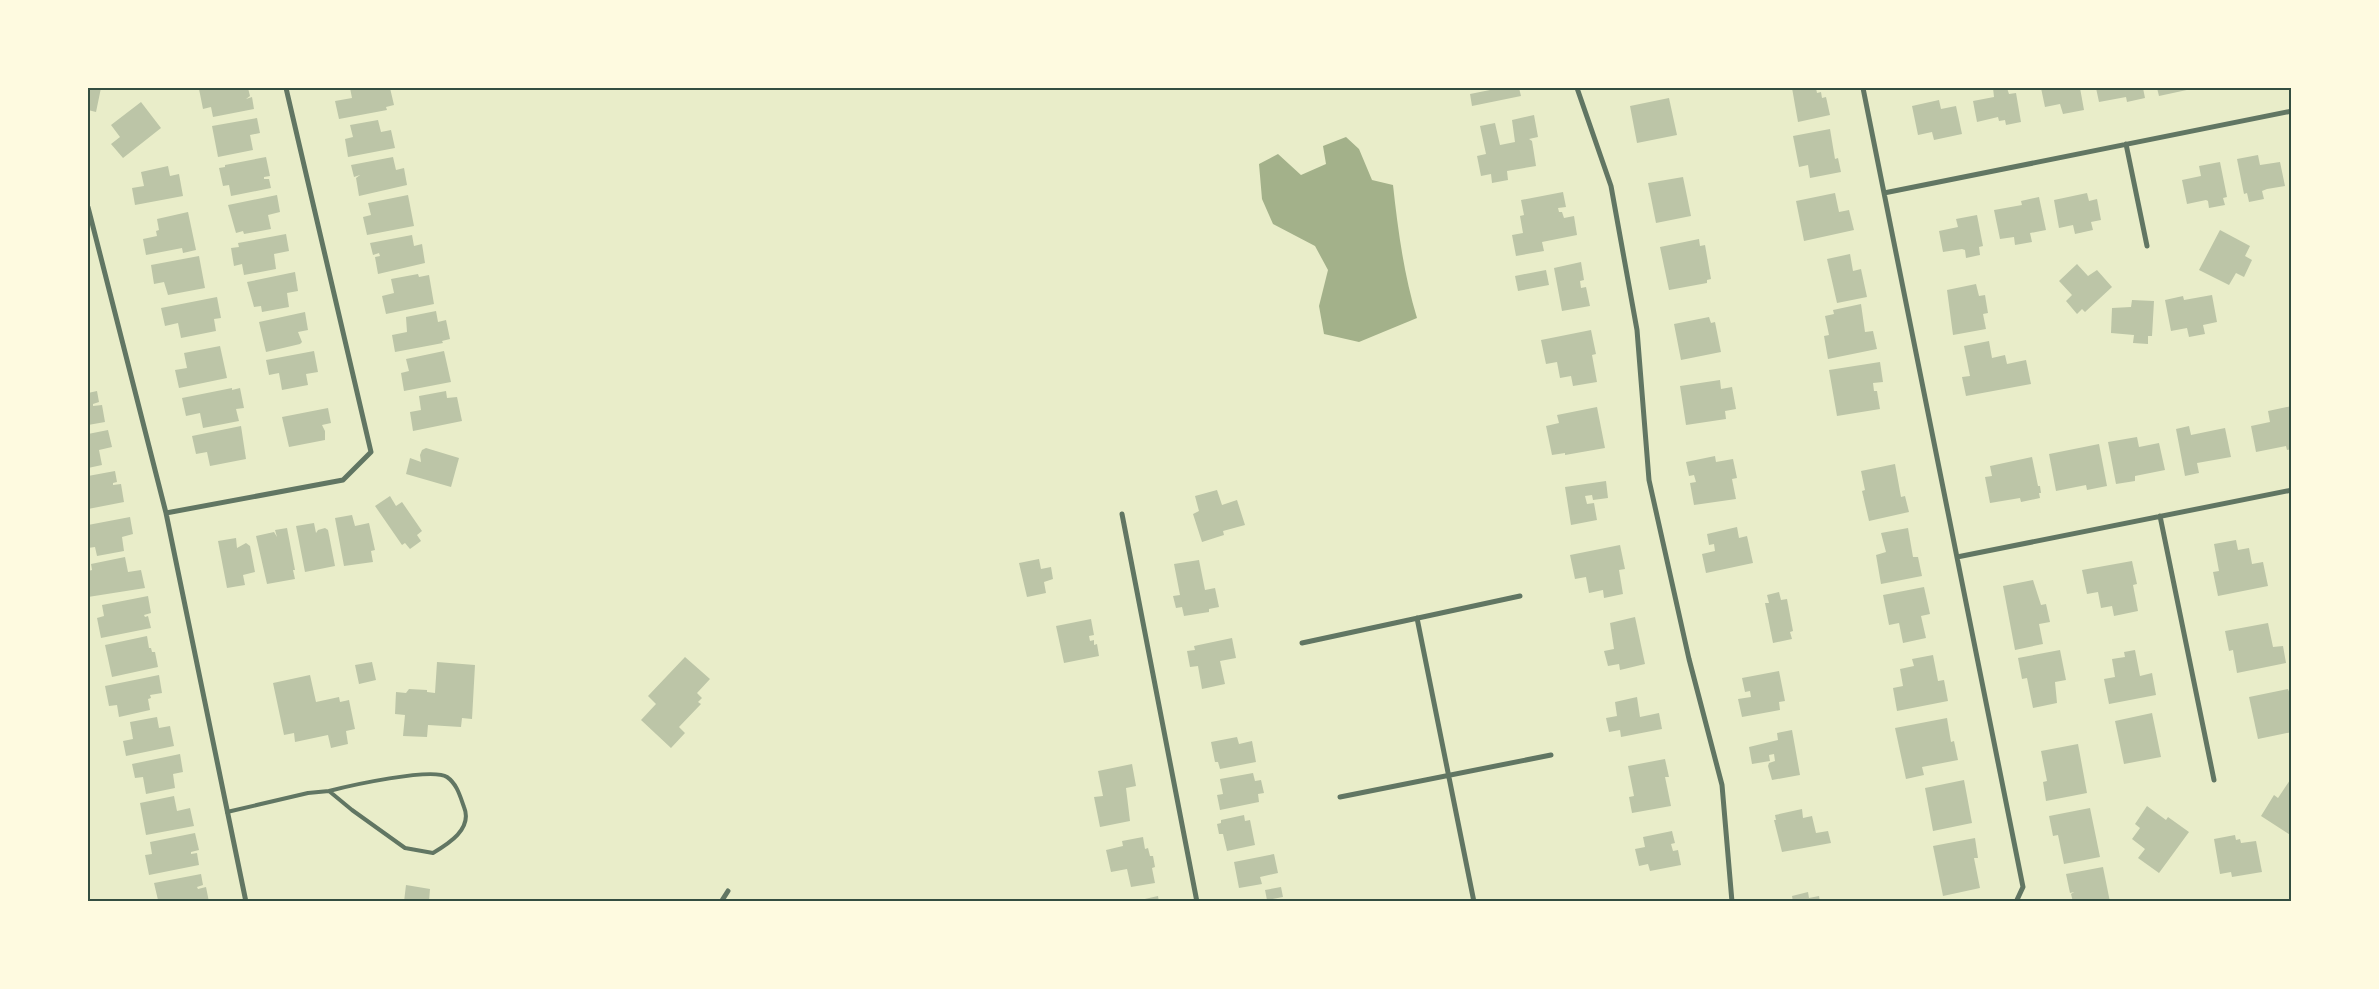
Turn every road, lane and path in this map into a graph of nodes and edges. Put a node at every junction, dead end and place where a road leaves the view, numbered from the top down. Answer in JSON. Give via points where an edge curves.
{"nodes":[{"id":1,"x":286,"y":88,"type":"edge"},
{"id":2,"x":1578,"y":88,"type":"edge"},
{"id":3,"x":1863,"y":88,"type":"edge"},
{"id":4,"x":2292,"y":111,"type":"edge"},
{"id":5,"x":2126,"y":144,"type":"junction"},
{"id":6,"x":1884,"y":193,"type":"junction"},
{"id":7,"x":88,"y":207,"type":"edge"},
{"id":8,"x":2147,"y":246,"type":"dead end"},
{"id":9,"x":2292,"y":490,"type":"edge"},
{"id":10,"x":166,"y":514,"type":"junction"},
{"id":11,"x":1122,"y":514,"type":"dead end"},
{"id":12,"x":2160,"y":516,"type":"junction"},
{"id":13,"x":1957,"y":557,"type":"junction"},
{"id":14,"x":1520,"y":596,"type":"dead end"},
{"id":15,"x":1417,"y":618,"type":"junction"},
{"id":16,"x":1302,"y":643,"type":"dead end"},
{"id":17,"x":1551,"y":755,"type":"dead end"},
{"id":18,"x":1449,"y":775,"type":"junction"},
{"id":19,"x":2214,"y":780,"type":"dead end"},
{"id":20,"x":329,"y":791,"type":"junction"},
{"id":21,"x":1340,"y":797,"type":"dead end"},
{"id":22,"x":228,"y":812,"type":"junction"},
{"id":23,"x":728,"y":891,"type":"dead end"},
{"id":24,"x":246,"y":902,"type":"edge"},
{"id":25,"x":720,"y":902,"type":"edge"},
{"id":26,"x":1197,"y":902,"type":"edge"},
{"id":27,"x":1474,"y":902,"type":"edge"},
{"id":28,"x":1732,"y":902,"type":"edge"},
{"id":29,"x":2016,"y":902,"type":"edge"}],
"edges":[{"from":1,"to":10,"type":"street","via":[[371,452],[343,480]]},
{"from":2,"to":28,"type":"street","via":[[1610,186],[1637,330],[1649,480],[1689,659],[1722,785]]},
{"from":3,"to":6,"type":"street"},
{"from":4,"to":5,"type":"street"},
{"from":5,"to":6,"type":"street"},
{"from":5,"to":8,"type":"street"},
{"from":6,"to":13,"type":"street"},
{"from":7,"to":10,"type":"street"},
{"from":9,"to":12,"type":"street"},
{"from":10,"to":22,"type":"street"},
{"from":11,"to":26,"type":"street"},
{"from":12,"to":13,"type":"street"},
{"from":12,"to":19,"type":"street"},
{"from":13,"to":29,"type":"street","via":[[2023,887]]},
{"from":14,"to":15,"type":"street"},
{"from":15,"to":16,"type":"street"},
{"from":15,"to":18,"type":"street"},
{"from":17,"to":18,"type":"street"},
{"from":18,"to":21,"type":"street"},
{"from":18,"to":27,"type":"street"},
{"from":20,"to":20,"type":"lane","via":[[405,848],[432,854],[453,841],[462,829],[466,811],[457,788],[446,776],[429,774],[359,783]]},
{"from":20,"to":22,"type":"lane"},
{"from":22,"to":24,"type":"street"},
{"from":23,"to":25,"type":"street"}]}
